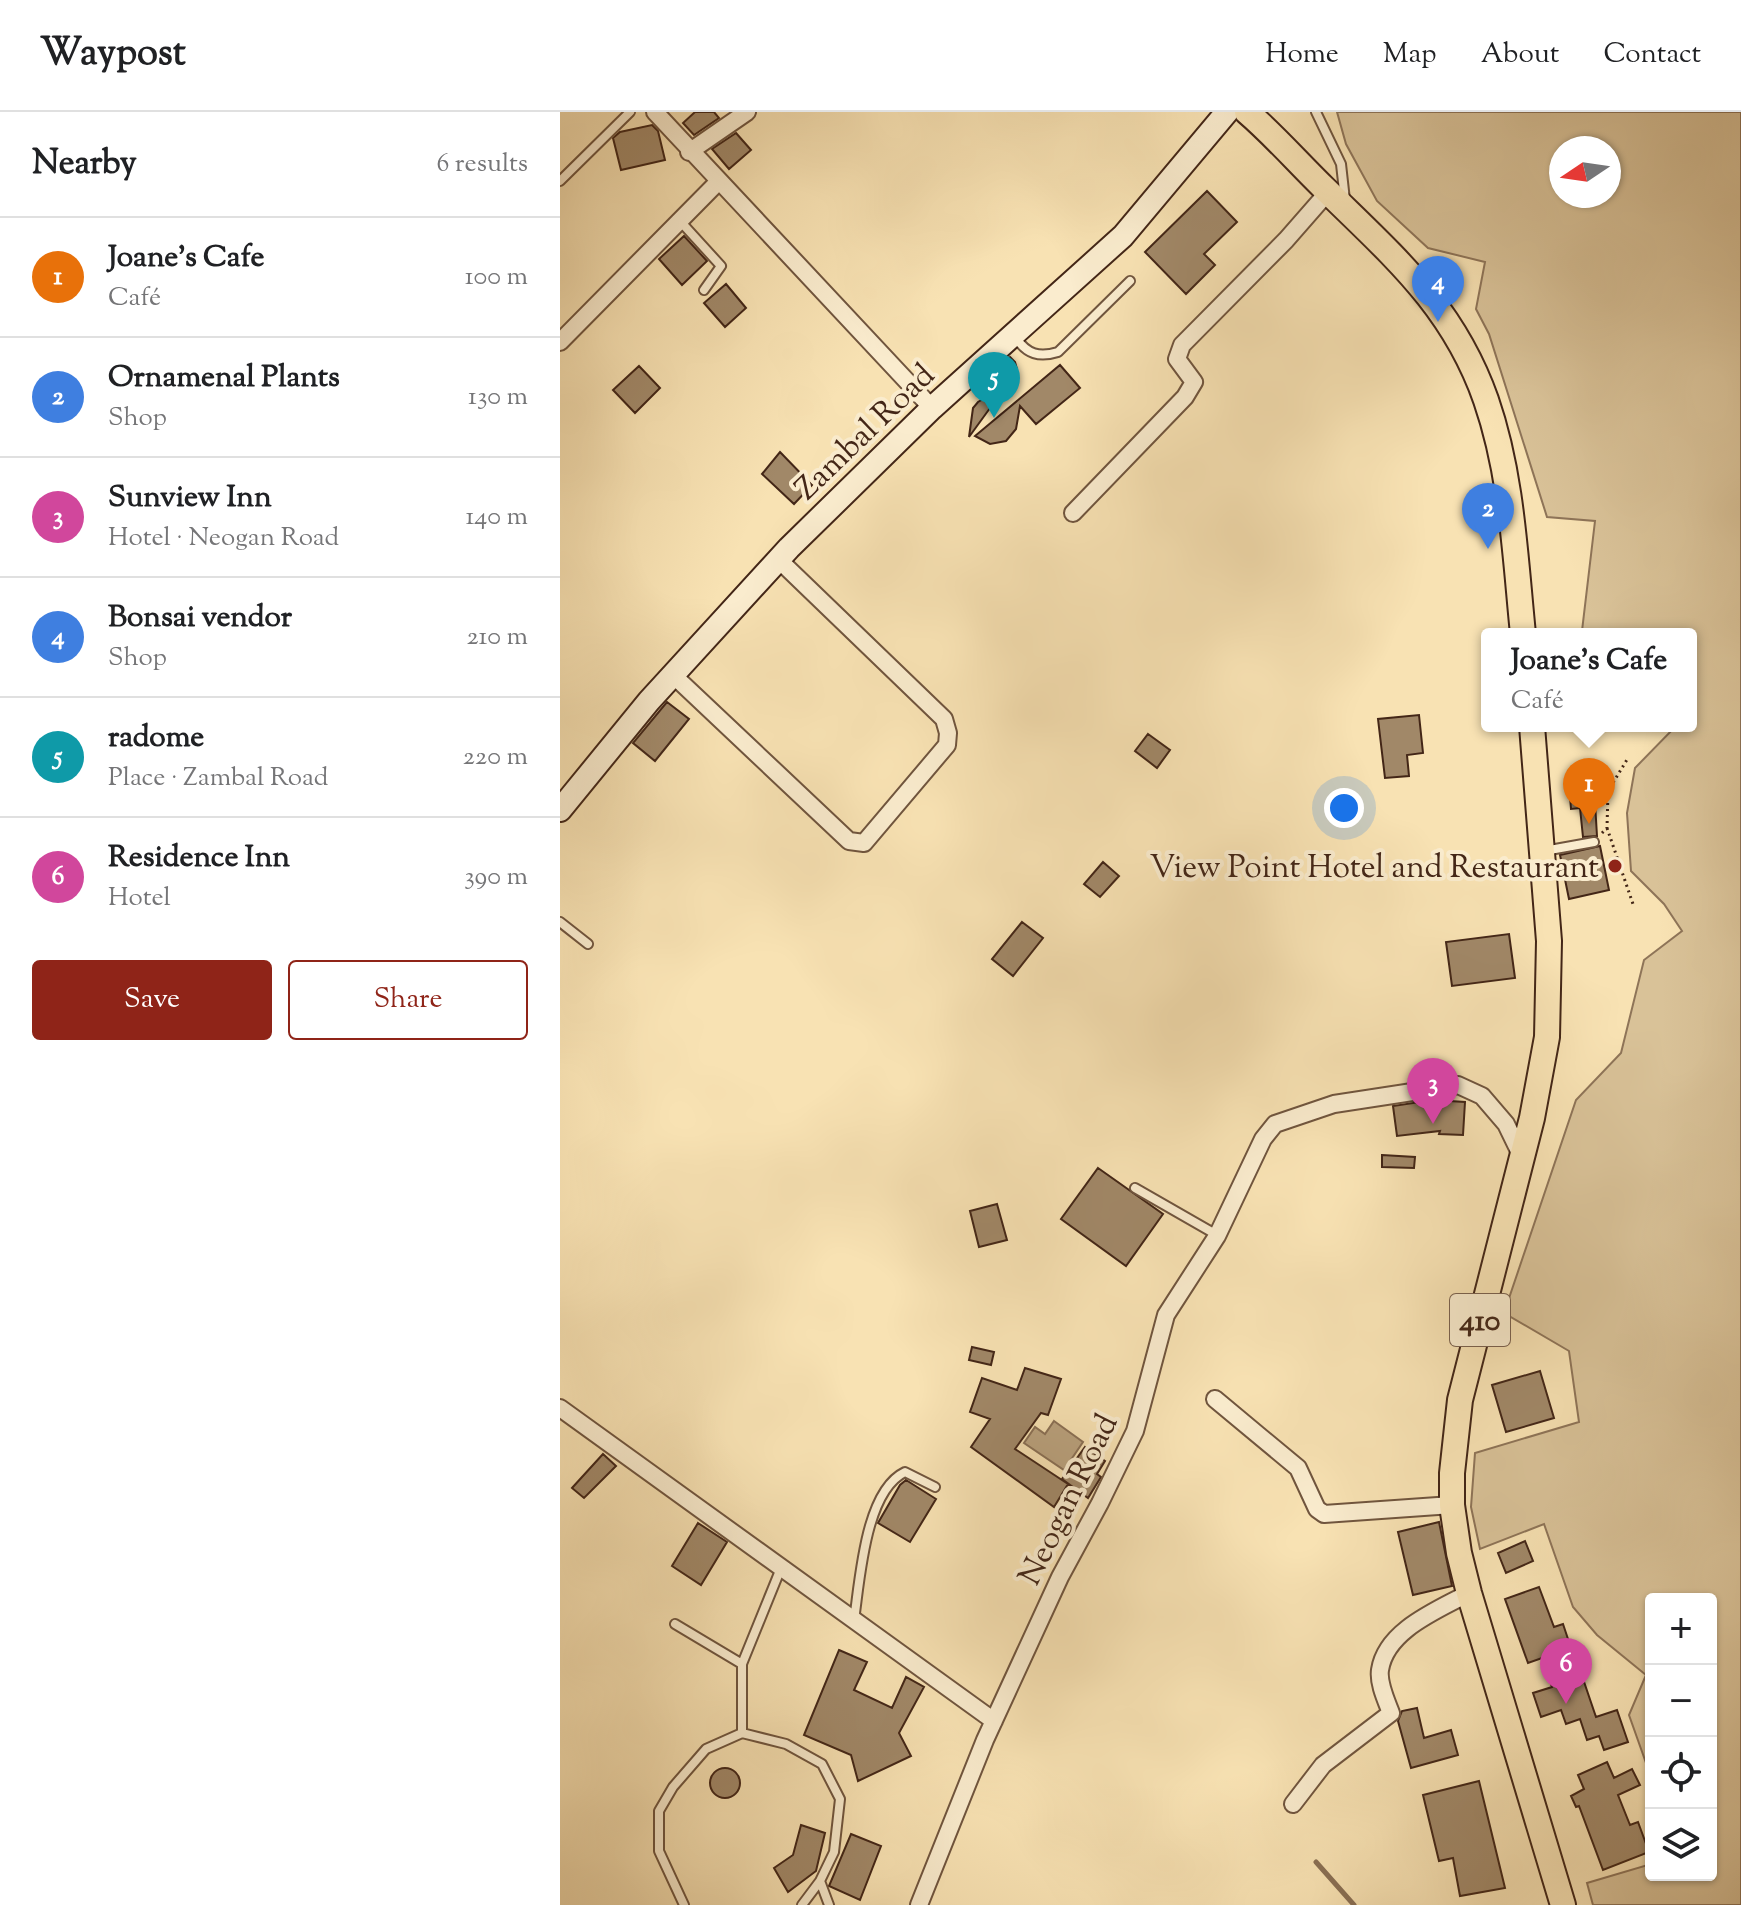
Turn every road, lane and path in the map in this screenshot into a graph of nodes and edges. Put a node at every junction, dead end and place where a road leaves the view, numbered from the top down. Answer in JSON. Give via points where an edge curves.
{"nodes":[{"id":1,"x":630,"y":112,"type":"edge"},
{"id":2,"x":655,"y":112,"type":"edge"},
{"id":3,"x":747,"y":112,"type":"edge"},
{"id":4,"x":1227,"y":112,"type":"edge"},
{"id":5,"x":1247,"y":112,"type":"edge"},
{"id":6,"x":1316,"y":112,"type":"edge"},
{"id":7,"x":689,"y":152,"type":"junction"},
{"id":8,"x":560,"y":181,"type":"edge"},
{"id":9,"x":718,"y":182,"type":"junction"},
{"id":10,"x":1328,"y":192,"type":"junction"},
{"id":11,"x":1346,"y":209,"type":"junction"},
{"id":12,"x":680,"y":220,"type":"junction"},
{"id":13,"x":1130,"y":281,"type":"dead end"},
{"id":14,"x":704,"y":290,"type":"dead end"},
{"id":15,"x":1013,"y":334,"type":"junction"},
{"id":16,"x":560,"y":342,"type":"edge"},
{"id":17,"x":932,"y":408,"type":"junction"},
{"id":18,"x":1073,"y":513,"type":"dead end"},
{"id":19,"x":778,"y":559,"type":"junction"},
{"id":20,"x":1522,"y":628,"type":"edge"},
{"id":21,"x":672,"y":674,"type":"junction"},
{"id":22,"x":1533,"y":732,"type":"edge"},
{"id":23,"x":1628,"y":758,"type":"dead end"},
{"id":24,"x":560,"y":810,"type":"edge"},
{"id":25,"x":1607,"y":828,"type":"junction"},
{"id":26,"x":1594,"y":842,"type":"joint"},
{"id":27,"x":1543,"y":852,"type":"junction"},
{"id":28,"x":1634,"y":907,"type":"dead end"},
{"id":29,"x":560,"y":922,"type":"edge"},
{"id":30,"x":588,"y":944,"type":"dead end"},
{"id":31,"x":1522,"y":1157,"type":"junction"},
{"id":32,"x":1135,"y":1188,"type":"dead end"},
{"id":33,"x":1217,"y":1236,"type":"junction"},
{"id":34,"x":1215,"y":1399,"type":"dead end"},
{"id":35,"x":560,"y":1408,"type":"edge"},
{"id":36,"x":935,"y":1487,"type":"dead end"},
{"id":37,"x":1452,"y":1505,"type":"junction"},
{"id":38,"x":781,"y":1568,"type":"junction"},
{"id":39,"x":1469,"y":1593,"type":"junction"},
{"id":40,"x":854,"y":1621,"type":"junction"},
{"id":41,"x":675,"y":1624,"type":"dead end"},
{"id":42,"x":742,"y":1664,"type":"junction"},
{"id":43,"x":994,"y":1721,"type":"junction"},
{"id":44,"x":742,"y":1733,"type":"junction"},
{"id":45,"x":1293,"y":1804,"type":"dead end"},
{"id":46,"x":820,"y":1881,"type":"junction"},
{"id":47,"x":684,"y":1905,"type":"edge"},
{"id":48,"x":802,"y":1905,"type":"edge"},
{"id":49,"x":829,"y":1905,"type":"edge"},
{"id":50,"x":919,"y":1905,"type":"edge"},
{"id":51,"x":1563,"y":1905,"type":"edge"}],
"edges":[{"from":1,"to":8,"type":"lane"},
{"from":2,"to":7,"type":"street"},
{"from":3,"to":7,"type":"street"},
{"from":4,"to":15,"type":"street","name":"Zambal Road","via":[[1123,236]]},
{"from":5,"to":10,"type":"main road"},
{"from":6,"to":11,"type":"lane","via":[[1341,164]]},
{"from":7,"to":9,"type":"street"},
{"from":9,"to":12,"type":"street"},
{"from":9,"to":17,"type":"street"},
{"from":10,"to":11,"type":"main road"},
{"from":10,"to":18,"type":"street","via":[[1182,345],[1177,359],[1194,382],[1185,397]]},
{"from":11,"to":20,"type":"main road","via":[[1437,305],[1460,339],[1485,397],[1508,486]]},
{"from":12,"to":14,"type":"lane","via":[[721,266]]},
{"from":12,"to":16,"type":"street"},
{"from":13,"to":15,"type":"lane","via":[[1058,352],[1029,353]]},
{"from":15,"to":17,"type":"street","name":"Zambal Road"},
{"from":17,"to":19,"type":"street","name":"Zambal Road"},
{"from":19,"to":21,"type":"street","name":"Zambal Road"},
{"from":19,"to":21,"type":"street","via":[[944,719],[947,745],[864,843],[849,841]]},
{"from":21,"to":24,"type":"street","name":"Zambal Road"},
{"from":22,"to":27,"type":"main road","number":"410"},
{"from":23,"to":25,"type":"path","via":[[1608,791]]},
{"from":25,"to":26,"type":"path"},
{"from":25,"to":28,"type":"path"},
{"from":26,"to":27,"type":"lane"},
{"from":27,"to":31,"type":"main road","number":"410","via":[[1549,941],[1547,1037]]},
{"from":29,"to":30,"type":"lane"},
{"from":31,"to":33,"type":"street","name":"Neogan Road","via":[[1506,1124],[1482,1096],[1458,1085],[1334,1104],[1275,1124]]},
{"from":31,"to":37,"type":"main road","number":"410","via":[[1460,1400]]},
{"from":32,"to":33,"type":"lane"},
{"from":33,"to":43,"type":"street","name":"Neogan Road","via":[[1166,1315],[1135,1431]]},
{"from":34,"to":37,"type":"street","via":[[1298,1468],[1324,1514]]},
{"from":35,"to":38,"type":"street"},
{"from":36,"to":40,"type":"lane","via":[[905,1472],[891,1481],[868,1533]]},
{"from":37,"to":39,"type":"main road","number":"410"},
{"from":38,"to":40,"type":"street"},
{"from":38,"to":42,"type":"lane"},
{"from":39,"to":45,"type":"street","via":[[1406,1628],[1379,1672],[1391,1713],[1323,1765]]},
{"from":39,"to":51,"type":"main road","number":"410"},
{"from":40,"to":43,"type":"street"},
{"from":41,"to":42,"type":"lane"},
{"from":42,"to":44,"type":"lane"},
{"from":43,"to":50,"type":"street","name":"Neogan Road"},
{"from":44,"to":46,"type":"lane","via":[[786,1744],[822,1764],[840,1799],[834,1852]]},
{"from":44,"to":47,"type":"lane","via":[[706,1749],[659,1811],[659,1851]]},
{"from":46,"to":48,"type":"lane"},
{"from":46,"to":49,"type":"lane"}]}
